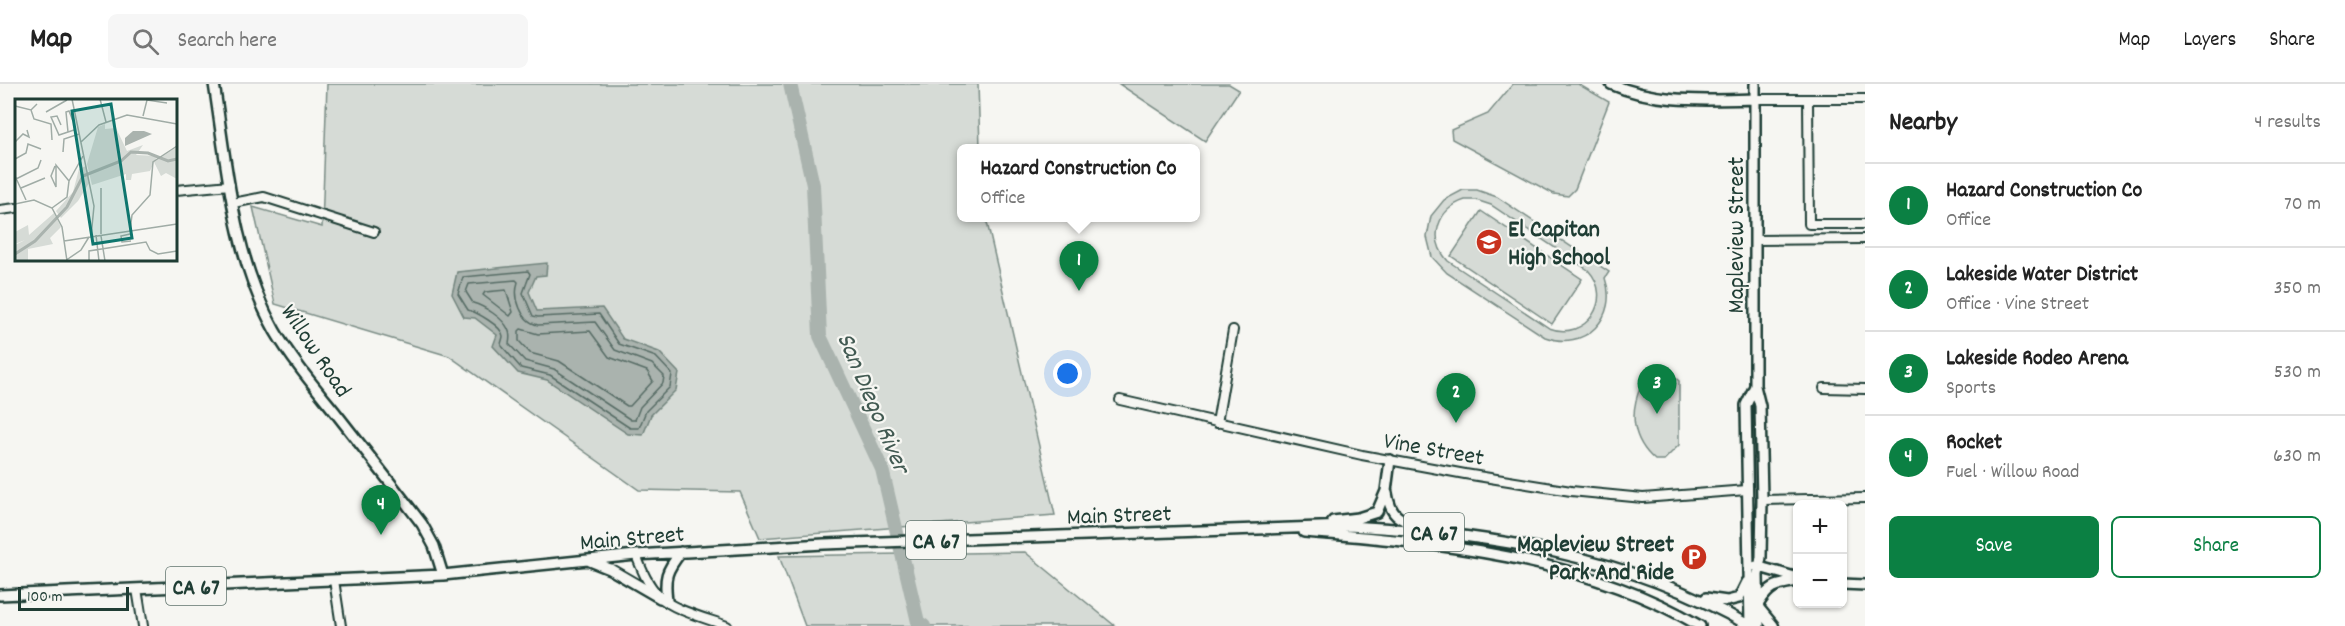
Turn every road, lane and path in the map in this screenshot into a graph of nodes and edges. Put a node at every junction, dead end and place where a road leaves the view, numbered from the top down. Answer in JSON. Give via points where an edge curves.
{"nodes":[{"id":1,"x":214,"y":84,"type":"edge"},
{"id":2,"x":1611,"y":84,"type":"edge"},
{"id":3,"x":1755,"y":84,"type":"edge"},
{"id":4,"x":1755,"y":99,"type":"junction"},
{"id":5,"x":1808,"y":99,"type":"junction"},
{"id":6,"x":1865,"y":99,"type":"edge"},
{"id":7,"x":230,"y":185,"type":"junction"},
{"id":8,"x":177,"y":190,"type":"edge"},
{"id":9,"x":233,"y":203,"type":"junction"},
{"id":10,"x":15,"y":207,"type":"edge"},
{"id":11,"x":0,"y":210,"type":"edge"},
{"id":12,"x":1865,"y":224,"type":"edge"},
{"id":13,"x":374,"y":232,"type":"dead end"},
{"id":14,"x":1865,"y":239,"type":"edge"},
{"id":15,"x":1755,"y":240,"type":"junction"},
{"id":16,"x":1233,"y":330,"type":"dead end"},
{"id":17,"x":1755,"y":386,"type":"junction"},
{"id":18,"x":1824,"y":388,"type":"dead end"},
{"id":19,"x":1865,"y":389,"type":"edge"},
{"id":20,"x":1120,"y":400,"type":"dead end"},
{"id":21,"x":1217,"y":423,"type":"junction"},
{"id":22,"x":1390,"y":460,"type":"junction"},
{"id":23,"x":1747,"y":490,"type":"junction"},
{"id":24,"x":1386,"y":491,"type":"junction"},
{"id":25,"x":1865,"y":498,"type":"edge"},
{"id":26,"x":1762,"y":500,"type":"junction"},
{"id":27,"x":1268,"y":529,"type":"junction"},
{"id":28,"x":1443,"y":533,"type":"junction"},
{"id":29,"x":681,"y":552,"type":"junction"},
{"id":30,"x":636,"y":555,"type":"junction"},
{"id":31,"x":588,"y":561,"type":"junction"},
{"id":32,"x":1748,"y":563,"type":"junction"},
{"id":33,"x":1759,"y":567,"type":"junction"},
{"id":34,"x":443,"y":575,"type":"junction"},
{"id":35,"x":1749,"y":575,"type":"junction"},
{"id":36,"x":1793,"y":578,"type":"edge"},
{"id":37,"x":334,"y":580,"type":"junction"},
{"id":38,"x":1793,"y":580,"type":"edge"},
{"id":39,"x":1847,"y":584,"type":"edge"},
{"id":40,"x":1865,"y":585,"type":"edge"},
{"id":41,"x":137,"y":589,"type":"junction"},
{"id":42,"x":0,"y":595,"type":"edge"},
{"id":43,"x":1694,"y":596,"type":"junction"},
{"id":44,"x":663,"y":600,"type":"junction"},
{"id":45,"x":1759,"y":606,"type":"junction"},
{"id":46,"x":142,"y":626,"type":"edge"},
{"id":47,"x":341,"y":626,"type":"edge"},
{"id":48,"x":727,"y":626,"type":"edge"},
{"id":49,"x":1700,"y":626,"type":"edge"},
{"id":50,"x":1750,"y":626,"type":"edge"},
{"id":51,"x":1759,"y":626,"type":"edge"},
{"id":52,"x":1773,"y":626,"type":"edge"}],
"edges":[{"from":1,"to":7,"type":"main road","name":"Willow Road"},
{"from":2,"to":4,"type":"main road","via":[[1661,99]]},
{"from":3,"to":4,"type":"main road","name":"Mapleview Street"},
{"from":4,"to":5,"type":"street"},
{"from":4,"to":15,"type":"main road","name":"Mapleview Street"},
{"from":5,"to":6,"type":"street"},
{"from":5,"to":12,"type":"street","via":[[1809,224]]},
{"from":7,"to":8,"type":"street"},
{"from":7,"to":9,"type":"main road","name":"Willow Road"},
{"from":9,"to":13,"type":"street","via":[[264,197]]},
{"from":9,"to":34,"type":"main road","name":"Willow Road","via":[[254,284],[275,330],[300,368],[422,524]]},
{"from":10,"to":11,"type":"street"},
{"from":14,"to":15,"type":"street"},
{"from":15,"to":17,"type":"main road","name":"Mapleview Street"},
{"from":16,"to":21,"type":"street"},
{"from":17,"to":23,"type":"main road","name":"Mapleview Street","via":[[1746,405]]},
{"from":17,"to":26,"type":"main road","name":"Mapleview Street","via":[[1760,406]]},
{"from":18,"to":19,"type":"street"},
{"from":20,"to":21,"type":"street","name":"Vine Street"},
{"from":21,"to":22,"type":"street","name":"Vine Street"},
{"from":22,"to":23,"type":"street","name":"Vine Street","via":[[1571,491],[1643,498]]},
{"from":22,"to":24,"type":"main road"},
{"from":23,"to":32,"type":"main road","name":"Mapleview Street"},
{"from":24,"to":27,"type":"main road","via":[[1382,504],[1371,515]]},
{"from":24,"to":28,"type":"main road","via":[[1396,517]]},
{"from":25,"to":26,"type":"street"},
{"from":26,"to":33,"type":"main road","name":"Mapleview Street"},
{"from":27,"to":28,"type":"main road","name":"Main Street","number":"CA 67","via":[[1348,526]]},
{"from":27,"to":29,"type":"main road","name":"Main Street","number":"CA 67"},
{"from":27,"to":49,"type":"main road","name":"Main Street","number":"CA 67","via":[[1402,540],[1488,553],[1585,577],[1649,601]]},
{"from":28,"to":43,"type":"main road","name":"Main Street","number":"CA 67","via":[[1597,561]]},
{"from":29,"to":30,"type":"main road","name":"Main Street","number":"CA 67"},
{"from":29,"to":44,"type":"main road","via":[[666,573]]},
{"from":30,"to":31,"type":"main road","name":"Main Street","number":"CA 67"},
{"from":30,"to":44,"type":"street","via":[[646,580]]},
{"from":31,"to":34,"type":"main road","name":"Main Street","number":"CA 67"},
{"from":31,"to":44,"type":"main road","via":[[610,568]]},
{"from":32,"to":33,"type":"main road"},
{"from":32,"to":35,"type":"main road","name":"Mapleview Street"},
{"from":33,"to":36,"type":"main road"},
{"from":33,"to":45,"type":"main road","name":"Mapleview Street"},
{"from":34,"to":37,"type":"main road","name":"Main Street","number":"CA 67"},
{"from":35,"to":43,"type":"main road","via":[[1738,598],[1727,601]]},
{"from":35,"to":50,"type":"main road","name":"Mapleview Street"},
{"from":37,"to":41,"type":"main road","name":"Main Street","number":"CA 67"},
{"from":37,"to":47,"type":"street"},
{"from":38,"to":45,"type":"main road","via":[[1769,589]]},
{"from":39,"to":40,"type":"main road"},
{"from":41,"to":42,"type":"main road","name":"Main Street","number":"CA 67"},
{"from":41,"to":46,"type":"street"},
{"from":43,"to":50,"type":"main road","name":"Main Street","number":"CA 67"},
{"from":44,"to":48,"type":"street"},
{"from":45,"to":51,"type":"main road","name":"Mapleview Street"},
{"from":45,"to":52,"type":"highway"}]}
